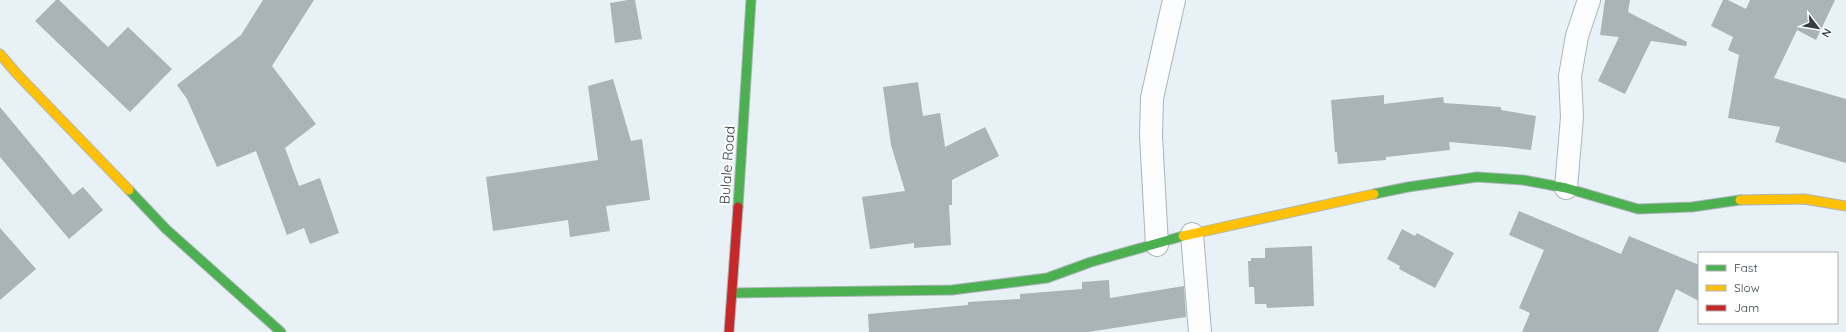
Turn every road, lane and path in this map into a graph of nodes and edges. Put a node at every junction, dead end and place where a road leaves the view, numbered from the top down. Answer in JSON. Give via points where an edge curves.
{"nodes":[{"id":1,"x":751,"y":0,"type":"edge"},
{"id":2,"x":1174,"y":0,"type":"edge"},
{"id":3,"x":1590,"y":0,"type":"edge"},
{"id":4,"x":0,"y":54,"type":"edge"},
{"id":5,"x":1566,"y":188,"type":"junction"},
{"id":6,"x":1846,"y":206,"type":"edge"},
{"id":7,"x":1192,"y":234,"type":"junction"},
{"id":8,"x":1157,"y":245,"type":"junction"},
{"id":9,"x":733,"y":293,"type":"junction"},
{"id":10,"x":281,"y":332,"type":"edge"},
{"id":11,"x":729,"y":332,"type":"edge"},
{"id":12,"x":1200,"y":332,"type":"edge"}],
"edges":[{"from":1,"to":9,"type":"street","name":"Bulale Road"},
{"from":2,"to":8,"type":"street","via":[[1152,98],[1151,136]]},
{"from":3,"to":5,"type":"street","via":[[1577,36],[1570,76],[1572,117]]},
{"from":4,"to":10,"type":"street","via":[[166,229]]},
{"from":5,"to":6,"type":"street","via":[[1638,209],[1692,207],[1748,199],[1804,199]]},
{"from":5,"to":7,"type":"street","via":[[1523,180],[1478,177],[1408,187]]},
{"from":7,"to":8,"type":"street"},
{"from":7,"to":12,"type":"street"},
{"from":8,"to":9,"type":"street","via":[[1091,262],[1047,278],[952,290]]},
{"from":9,"to":11,"type":"street","name":"Bulale Road"}]}
